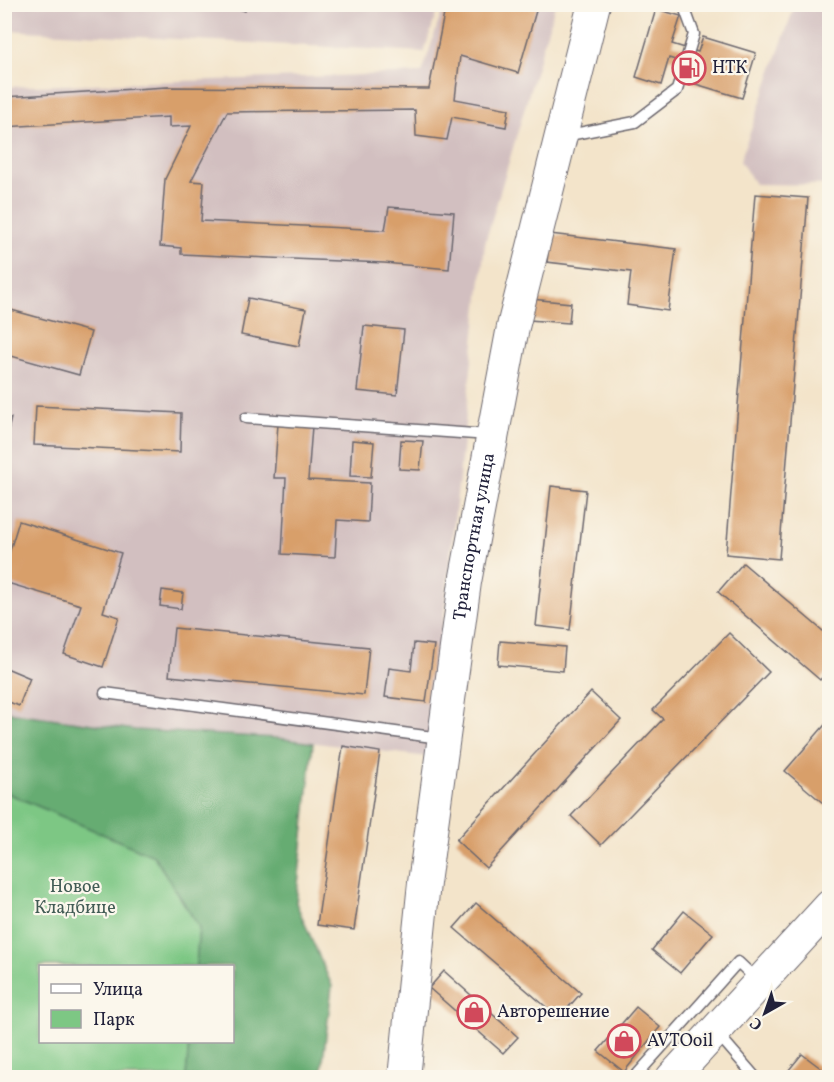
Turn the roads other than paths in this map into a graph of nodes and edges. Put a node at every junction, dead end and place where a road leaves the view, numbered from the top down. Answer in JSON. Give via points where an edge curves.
{"nodes":[{"id":1,"x":594,"y":4,"type":"edge"},
{"id":2,"x":683,"y":4,"type":"edge"},
{"id":3,"x":561,"y":136,"type":"junction"},
{"id":4,"x":246,"y":418,"type":"dead end"},
{"id":5,"x":492,"y":435,"type":"junction"},
{"id":6,"x":105,"y":693,"type":"dead end"},
{"id":7,"x":444,"y":738,"type":"junction"},
{"id":8,"x":830,"y":906,"type":"edge"},
{"id":9,"x":760,"y":982,"type":"junction"},
{"id":10,"x":715,"y":1031,"type":"junction"},
{"id":11,"x":404,"y":1077,"type":"edge"},
{"id":12,"x":634,"y":1077,"type":"edge"},
{"id":13,"x":672,"y":1077,"type":"edge"},
{"id":14,"x":756,"y":1077,"type":"edge"}],
"edges":[{"from":1,"to":3,"type":"main road","name":"Транспортная улица"},
{"from":2,"to":3,"type":"lane","via":[[694,34],[677,90],[635,122]]},
{"from":3,"to":5,"type":"main road","name":"Транспортная улица","via":[[513,327]]},
{"from":4,"to":5,"type":"lane"},
{"from":5,"to":7,"type":"main road","name":"Транспортная улица","via":[[465,582]]},
{"from":6,"to":7,"type":"lane"},
{"from":7,"to":11,"type":"main road","name":"Транспортная улица"},
{"from":8,"to":9,"type":"main road"},
{"from":9,"to":10,"type":"main road"},
{"from":9,"to":12,"type":"lane","via":[[738,962]]},
{"from":10,"to":13,"type":"main road"},
{"from":10,"to":14,"type":"lane"}]}
